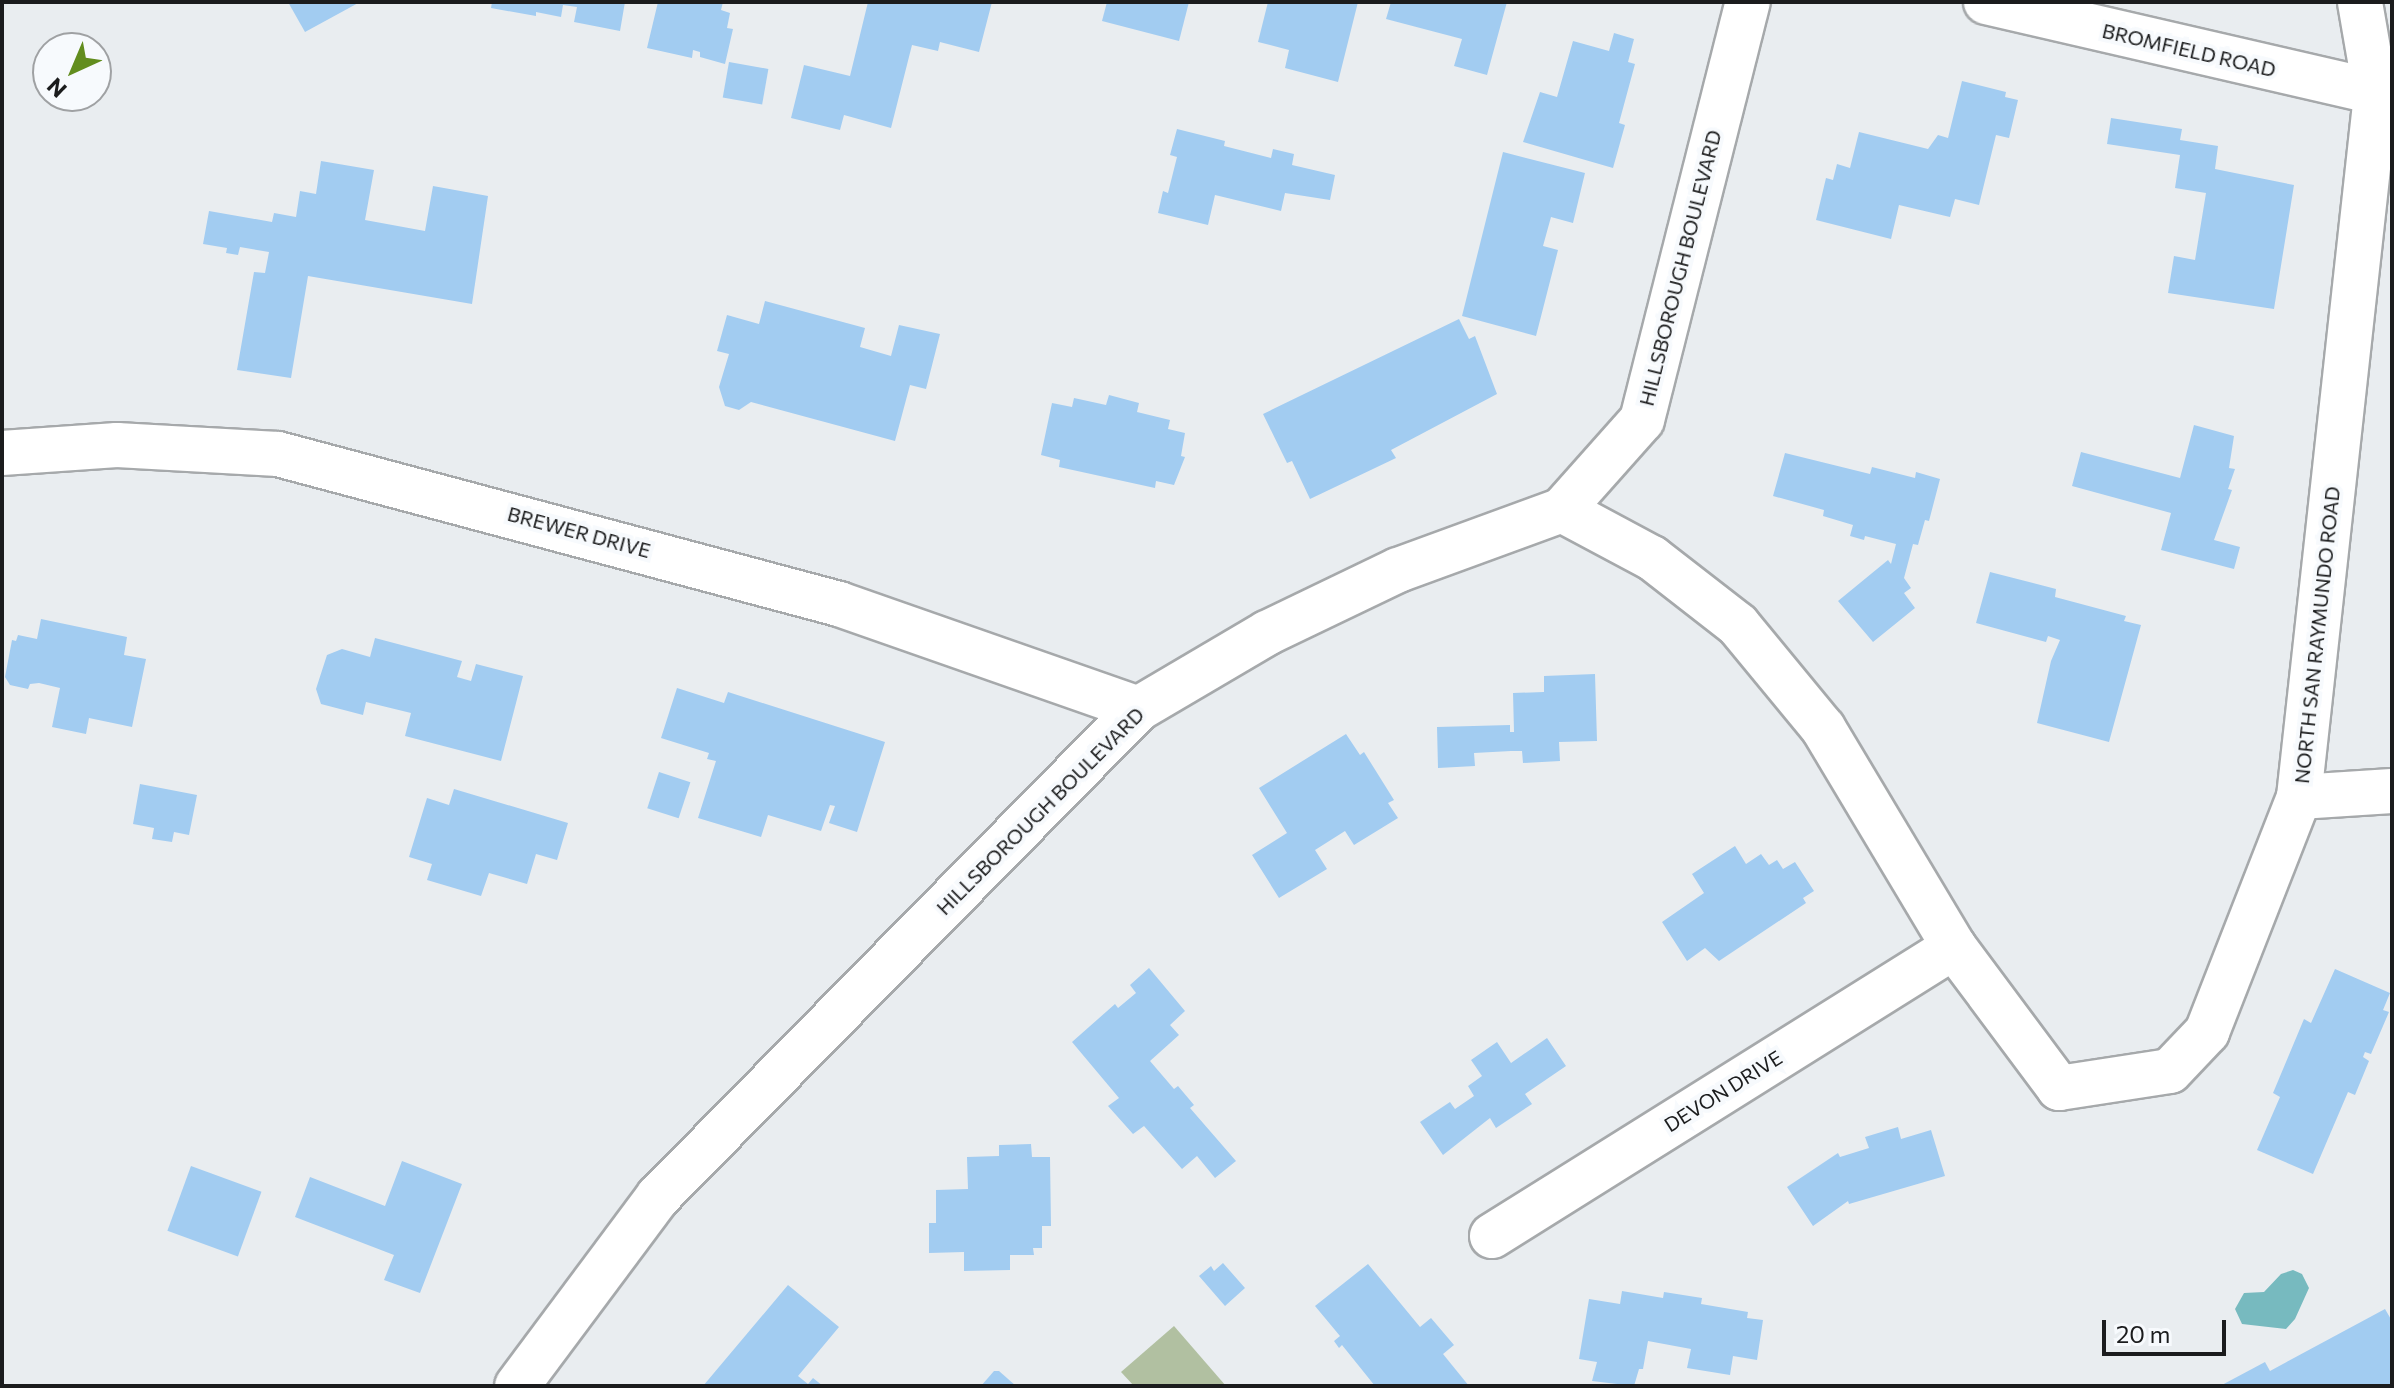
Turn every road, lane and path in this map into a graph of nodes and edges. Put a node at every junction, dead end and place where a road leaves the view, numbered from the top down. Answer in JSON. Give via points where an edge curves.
{"nodes":[{"id":1,"x":1748,"y":2,"type":"edge"},
{"id":2,"x":1986,"y":2,"type":"edge"},
{"id":3,"x":2360,"y":2,"type":"edge"},
{"id":4,"x":2384,"y":96,"type":"edge"},
{"id":5,"x":2,"y":453,"type":"edge"},
{"id":6,"x":1562,"y":510,"type":"junction"},
{"id":7,"x":1138,"y":709,"type":"junction"},
{"id":8,"x":2392,"y":791,"type":"edge"},
{"id":9,"x":2299,"y":797,"type":"junction"},
{"id":10,"x":1954,"y":947,"type":"junction"},
{"id":11,"x":1492,"y":1236,"type":"dead end"},
{"id":12,"x":517,"y":1386,"type":"edge"}],
"edges":[{"from":1,"to":6,"type":"street","name":"HILLSBOROUGH BOULEVARD","via":[[1642,420]]},
{"from":2,"to":4,"type":"street","name":"BROMFIELD ROAD"},
{"from":3,"to":4,"type":"street","name":"NORTH SAN RAYMUNDO ROAD"},
{"from":4,"to":9,"type":"street","name":"NORTH SAN RAYMUNDO ROAD"},
{"from":5,"to":7,"type":"street","name":"BREWER DRIVE","via":[[117,445],[278,454],[839,604]]},
{"from":6,"to":7,"type":"street","name":"HILLSBOROUGH BOULEVARD","via":[[1398,570],[1267,633]]},
{"from":6,"to":10,"type":"street","name":"NORTH SAN RAYMUNDO ROAD","via":[[1652,558],[1738,625],[1823,728]]},
{"from":7,"to":12,"type":"street","name":"HILLSBOROUGH BOULEVARD","via":[[658,1197]]},
{"from":8,"to":9,"type":"street"},
{"from":9,"to":10,"type":"street","name":"NORTH SAN RAYMUNDO ROAD","via":[[2207,1032],[2170,1071],[2059,1088]]},
{"from":10,"to":11,"type":"street","name":"DEVON DRIVE"}]}
